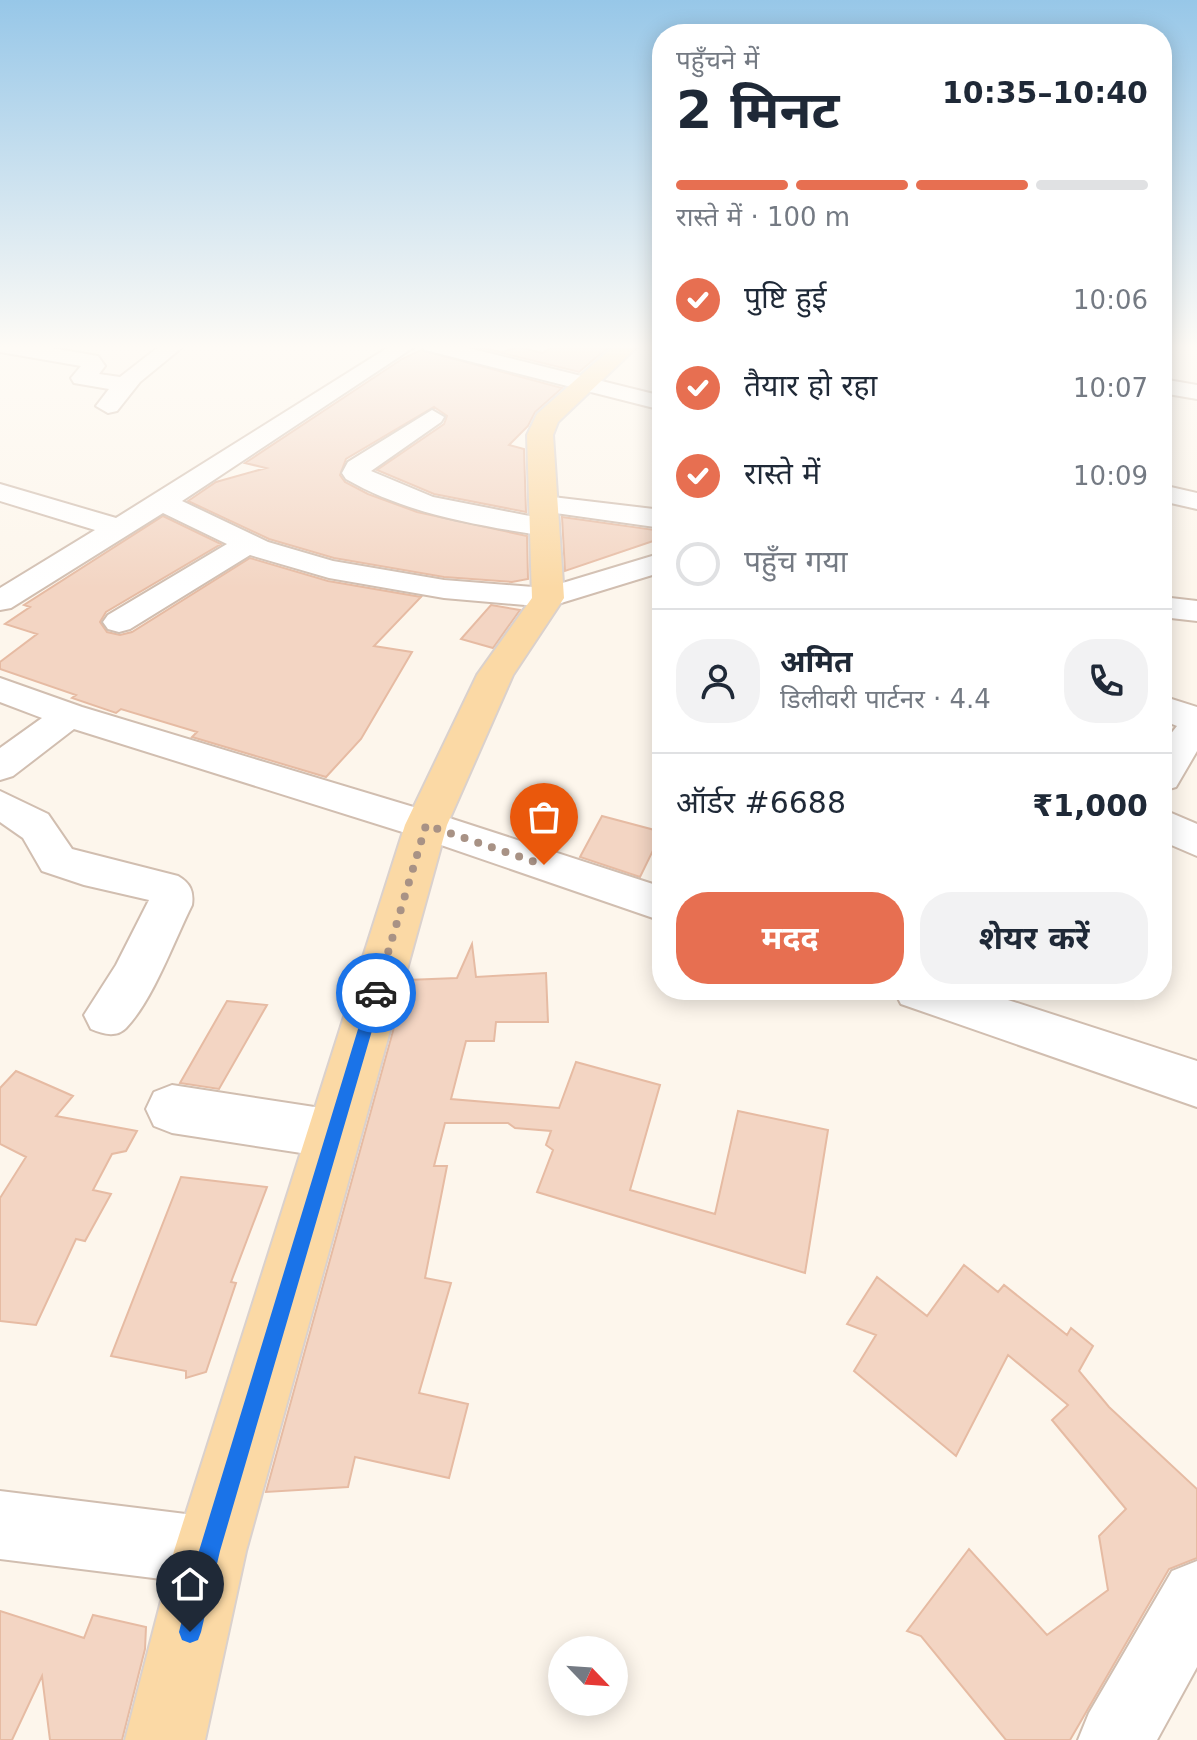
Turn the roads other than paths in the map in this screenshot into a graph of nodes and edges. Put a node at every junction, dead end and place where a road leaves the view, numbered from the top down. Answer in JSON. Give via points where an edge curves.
{"nodes":[{"id":1,"x":280,"y":426,"type":"edge"},
{"id":2,"x":418,"y":426,"type":"edge"},
{"id":3,"x":543,"y":426,"type":"edge"},
{"id":4,"x":1172,"y":495,"type":"edge"},
{"id":5,"x":6,"y":498,"type":"edge"},
{"id":6,"x":1197,"y":501,"type":"edge"},
{"id":7,"x":162,"y":502,"type":"junction"},
{"id":8,"x":544,"y":516,"type":"junction"},
{"id":9,"x":652,"y":519,"type":"edge"},
{"id":10,"x":118,"y":528,"type":"junction"},
{"id":11,"x":248,"y":544,"type":"junction"},
{"id":12,"x":652,"y":565,"type":"edge"},
{"id":13,"x":548,"y":598,"type":"junction"},
{"id":14,"x":0,"y":601,"type":"edge"},
{"id":15,"x":1172,"y":608,"type":"edge"},
{"id":16,"x":1197,"y":611,"type":"edge"},
{"id":17,"x":119,"y":622,"type":"dead end"},
{"id":18,"x":0,"y":689,"type":"edge"},
{"id":19,"x":1172,"y":712,"type":"edge"},
{"id":20,"x":69,"y":715,"type":"junction"},
{"id":21,"x":1197,"y":723,"type":"edge"},
{"id":22,"x":1172,"y":758,"type":"edge"},
{"id":23,"x":0,"y":767,"type":"edge"},
{"id":24,"x":0,"y":805,"type":"edge"},
{"id":25,"x":426,"y":825,"type":"junction"},
{"id":26,"x":1172,"y":829,"type":"edge"},
{"id":27,"x":1197,"y":841,"type":"edge"},
{"id":28,"x":652,"y":901,"type":"edge"},
{"id":29,"x":947,"y":1000,"type":"edge"},
{"id":30,"x":108,"y":1015,"type":"dead end"},
{"id":31,"x":1197,"y":1084,"type":"edge"},
{"id":32,"x":172,"y":1109,"type":"dead end"},
{"id":33,"x":334,"y":1134,"type":"junction"},
{"id":34,"x":0,"y":1525,"type":"edge"},
{"id":35,"x":210,"y":1551,"type":"junction"},
{"id":36,"x":1191,"y":1623,"type":"edge"},
{"id":37,"x":165,"y":1740,"type":"edge"},
{"id":38,"x":1116,"y":1740,"type":"edge"}],
"edges":[{"from":1,"to":7,"type":"street"},
{"from":2,"to":8,"type":"street","via":[[355,473],[415,500],[480,516]]},
{"from":3,"to":8,"type":"main road"},
{"from":4,"to":6,"type":"street"},
{"from":5,"to":10,"type":"street"},
{"from":7,"to":10,"type":"street"},
{"from":7,"to":11,"type":"street"},
{"from":8,"to":9,"type":"street"},
{"from":8,"to":13,"type":"main road"},
{"from":10,"to":14,"type":"street"},
{"from":11,"to":13,"type":"street","via":[[329,569],[444,589]]},
{"from":11,"to":17,"type":"street"},
{"from":12,"to":13,"type":"street"},
{"from":13,"to":25,"type":"main road","via":[[495,675]]},
{"from":15,"to":16,"type":"street"},
{"from":18,"to":20,"type":"street"},
{"from":19,"to":21,"type":"street"},
{"from":20,"to":23,"type":"street"},
{"from":20,"to":25,"type":"street"},
{"from":21,"to":22,"type":"street"},
{"from":24,"to":30,"type":"street","via":[[39,829],[56,860],[155,884],[172,893],[132,979]]},
{"from":25,"to":28,"type":"street"},
{"from":25,"to":33,"type":"main road"},
{"from":26,"to":27,"type":"street"},
{"from":29,"to":31,"type":"street"},
{"from":32,"to":33,"type":"street"},
{"from":33,"to":35,"type":"main road"},
{"from":34,"to":35,"type":"street"},
{"from":35,"to":37,"type":"main road"},
{"from":36,"to":38,"type":"street"}]}
